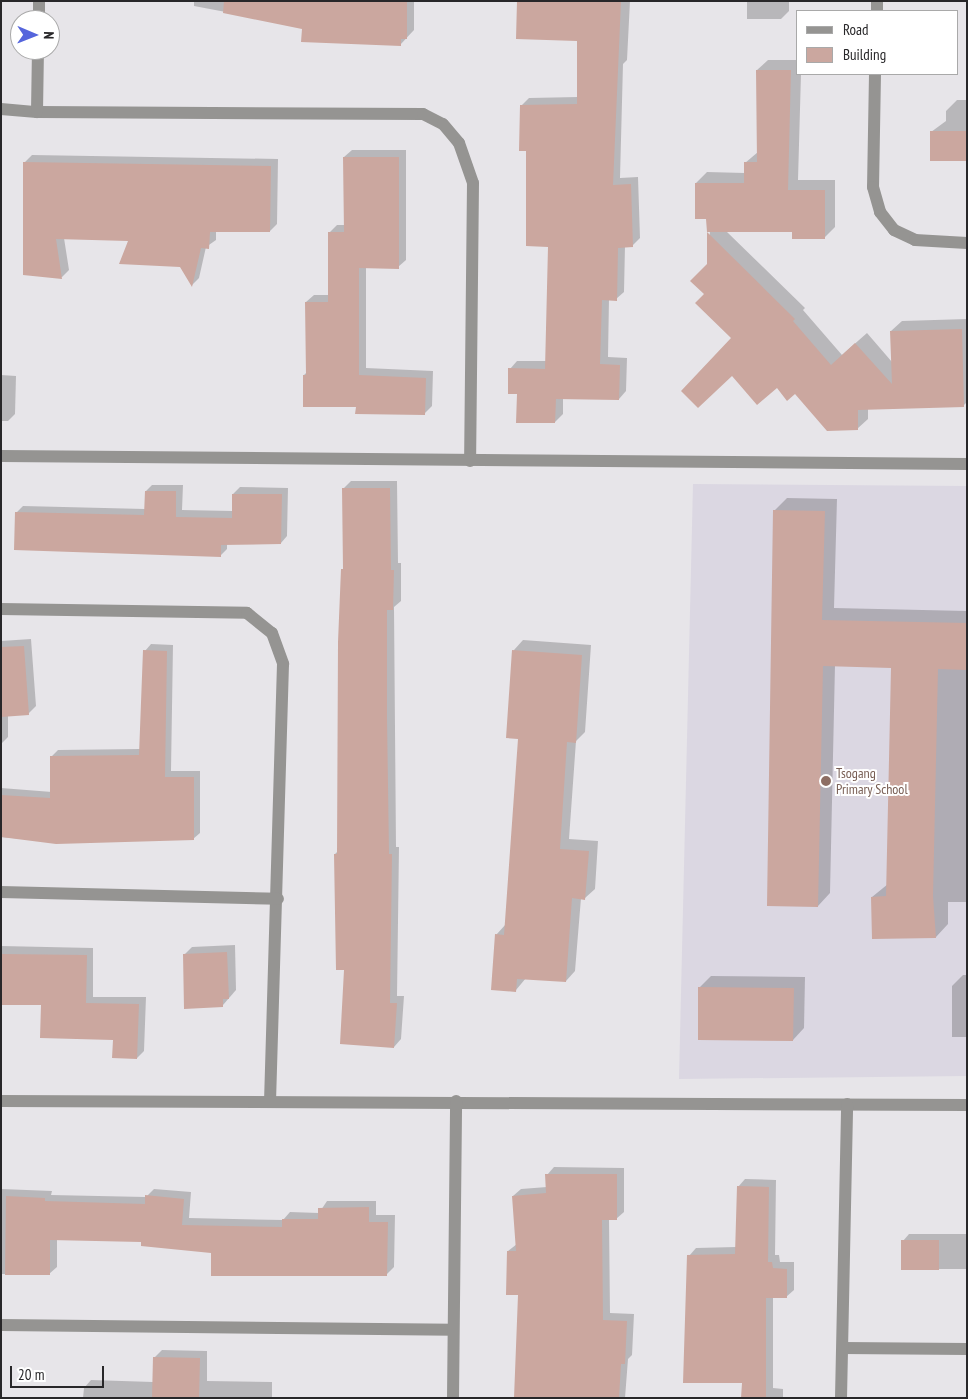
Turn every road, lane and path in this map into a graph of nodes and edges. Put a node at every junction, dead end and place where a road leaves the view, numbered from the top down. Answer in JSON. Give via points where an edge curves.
{"nodes":[{"id":1,"x":38,"y":60,"type":"edge"},
{"id":2,"x":875,"y":75,"type":"edge"},
{"id":3,"x":1,"y":109,"type":"edge"},
{"id":4,"x":37,"y":112,"type":"junction"},
{"id":5,"x":967,"y":243,"type":"edge"},
{"id":6,"x":1,"y":456,"type":"edge"},
{"id":7,"x":470,"y":461,"type":"junction"},
{"id":8,"x":967,"y":464,"type":"edge"},
{"id":9,"x":1,"y":609,"type":"edge"},
{"id":10,"x":1,"y":892,"type":"edge"},
{"id":11,"x":278,"y":899,"type":"junction"},
{"id":12,"x":1,"y":1101,"type":"edge"},
{"id":13,"x":270,"y":1101,"type":"junction"},
{"id":14,"x":456,"y":1101,"type":"junction"},
{"id":15,"x":847,"y":1104,"type":"junction"},
{"id":16,"x":967,"y":1105,"type":"edge"},
{"id":17,"x":1,"y":1325,"type":"edge"},
{"id":18,"x":453,"y":1330,"type":"junction"},
{"id":19,"x":843,"y":1348,"type":"junction"},
{"id":20,"x":967,"y":1348,"type":"edge"},
{"id":21,"x":453,"y":1398,"type":"edge"},
{"id":22,"x":841,"y":1398,"type":"edge"}],
"edges":[{"from":1,"to":4,"type":"street"},
{"from":2,"to":5,"type":"street","via":[[873,187],[880,212],[894,230],[915,240]]},
{"from":3,"to":4,"type":"street"},
{"from":4,"to":7,"type":"street","via":[[423,114],[443,124],[460,143],[473,183]]},
{"from":6,"to":7,"type":"street"},
{"from":7,"to":8,"type":"street"},
{"from":9,"to":11,"type":"street","via":[[247,613],[272,633],[283,664]]},
{"from":10,"to":11,"type":"street"},
{"from":11,"to":13,"type":"street"},
{"from":12,"to":13,"type":"street"},
{"from":13,"to":14,"type":"street"},
{"from":14,"to":15,"type":"street"},
{"from":14,"to":18,"type":"street"},
{"from":15,"to":16,"type":"street"},
{"from":15,"to":19,"type":"street"},
{"from":17,"to":18,"type":"street"},
{"from":18,"to":21,"type":"street"},
{"from":19,"to":20,"type":"street"},
{"from":19,"to":22,"type":"street"}]}
